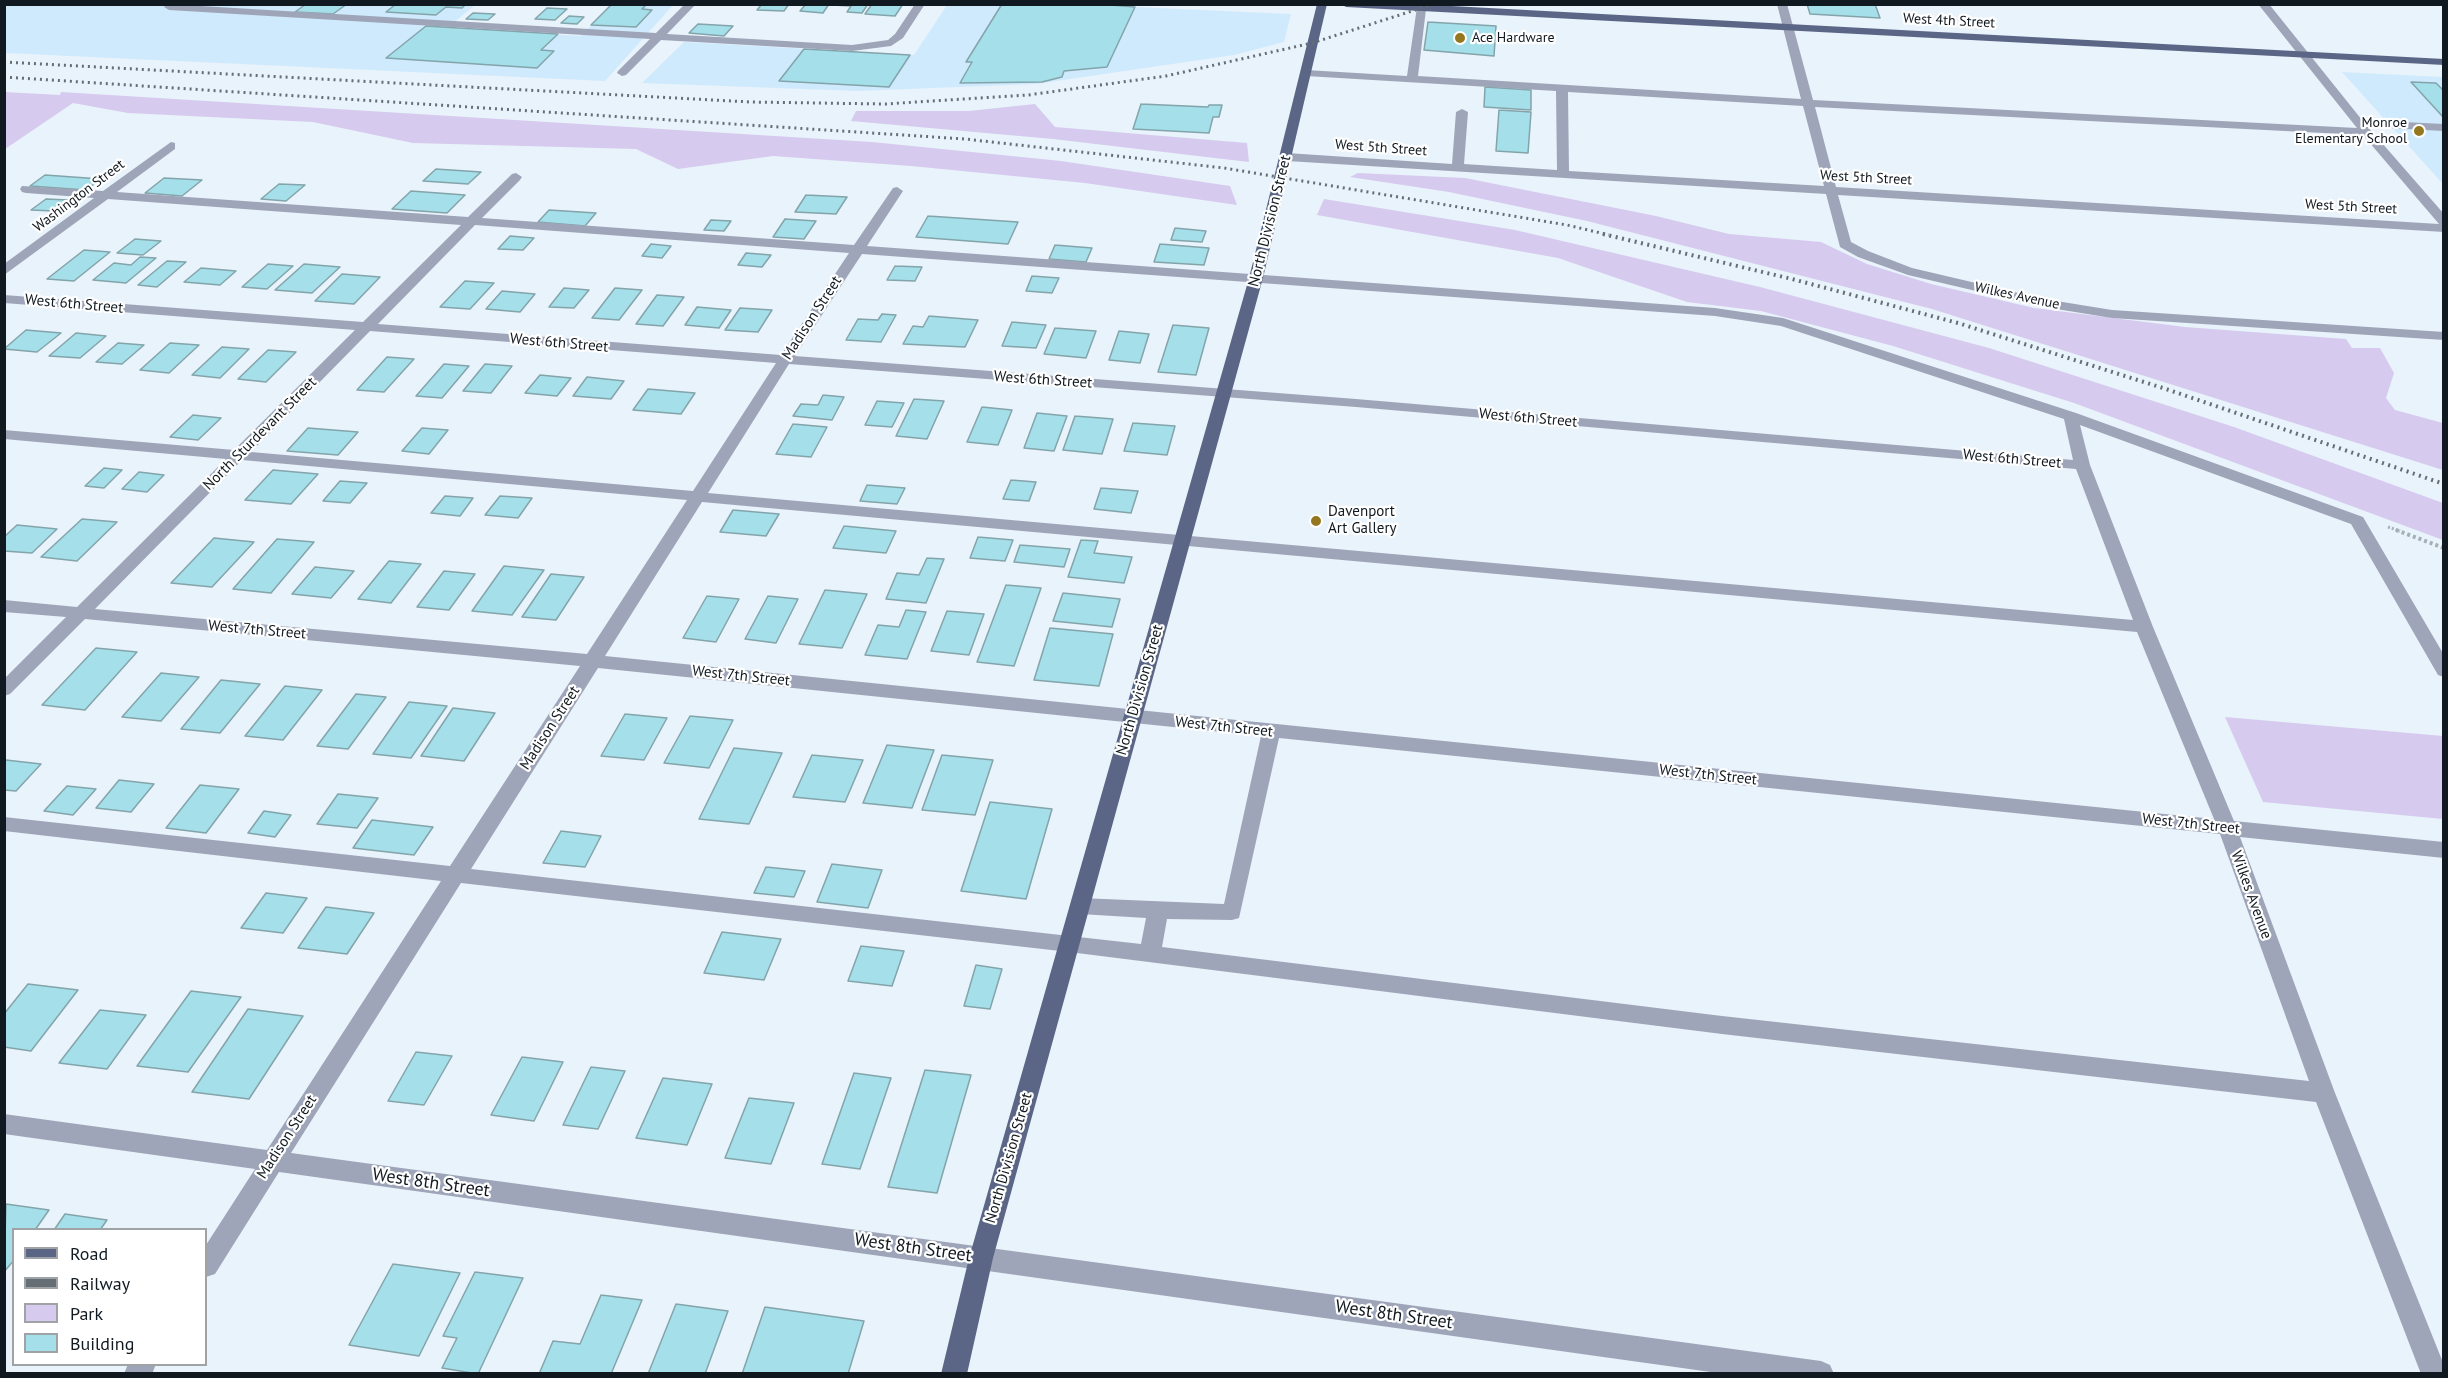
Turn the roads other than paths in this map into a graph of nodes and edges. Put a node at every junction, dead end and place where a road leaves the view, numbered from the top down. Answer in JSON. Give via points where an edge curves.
{"nodes":[{"id":1,"x":369,"y":4,"type":"edge"},
{"id":2,"x":691,"y":4,"type":"edge"},
{"id":3,"x":920,"y":4,"type":"edge"},
{"id":4,"x":1322,"y":4,"type":"edge"},
{"id":5,"x":1346,"y":4,"type":"edge"},
{"id":6,"x":1782,"y":4,"type":"edge"},
{"id":7,"x":2263,"y":4,"type":"edge"},
{"id":8,"x":1399,"y":6,"type":"edge"},
{"id":9,"x":169,"y":7,"type":"dead end"},
{"id":10,"x":1421,"y":9,"type":"junction"},
{"id":11,"x":350,"y":19,"type":"junction"},
{"id":12,"x":1789,"y":28,"type":"junction"},
{"id":13,"x":659,"y":36,"type":"junction"},
{"id":14,"x":2303,"y":55,"type":"junction"},
{"id":15,"x":2444,"y":62,"type":"edge"},
{"id":16,"x":622,"y":73,"type":"dead end"},
{"id":17,"x":1306,"y":73,"type":"junction"},
{"id":18,"x":1412,"y":80,"type":"junction"},
{"id":19,"x":1562,"y":89,"type":"junction"},
{"id":20,"x":1808,"y":103,"type":"junction"},
{"id":21,"x":1462,"y":112,"type":"dead end"},
{"id":22,"x":2363,"y":128,"type":"junction"},
{"id":23,"x":2444,"y":128,"type":"edge"},
{"id":24,"x":171,"y":146,"type":"dead end"},
{"id":25,"x":1287,"y":157,"type":"junction"},
{"id":26,"x":1458,"y":168,"type":"junction"},
{"id":27,"x":1563,"y":175,"type":"junction"},
{"id":28,"x":516,"y":177,"type":"dead end"},
{"id":29,"x":26,"y":189,"type":"dead end"},
{"id":30,"x":897,"y":191,"type":"dead end"},
{"id":31,"x":1831,"y":191,"type":"junction"},
{"id":32,"x":106,"y":194,"type":"junction"},
{"id":33,"x":473,"y":220,"type":"junction"},
{"id":34,"x":2444,"y":222,"type":"edge"},
{"id":35,"x":2444,"y":228,"type":"edge"},
{"id":36,"x":857,"y":249,"type":"junction"},
{"id":37,"x":4,"y":270,"type":"edge"},
{"id":38,"x":1256,"y":278,"type":"junction"},
{"id":39,"x":4,"y":298,"type":"edge"},
{"id":40,"x":366,"y":327,"type":"junction"},
{"id":41,"x":2444,"y":336,"type":"edge"},
{"id":42,"x":784,"y":360,"type":"junction"},
{"id":43,"x":1223,"y":394,"type":"junction"},
{"id":44,"x":2071,"y":416,"type":"junction"},
{"id":45,"x":4,"y":434,"type":"edge"},
{"id":46,"x":239,"y":455,"type":"junction"},
{"id":47,"x":2082,"y":465,"type":"junction"},
{"id":48,"x":697,"y":497,"type":"junction"},
{"id":49,"x":1182,"y":540,"type":"junction"},
{"id":50,"x":4,"y":606,"type":"edge"},
{"id":51,"x":81,"y":614,"type":"junction"},
{"id":52,"x":2144,"y":627,"type":"junction"},
{"id":53,"x":593,"y":661,"type":"junction"},
{"id":54,"x":2442,"y":666,"type":"edge"},
{"id":55,"x":4,"y":690,"type":"edge"},
{"id":56,"x":1132,"y":717,"type":"junction"},
{"id":57,"x":1271,"y":731,"type":"junction"},
{"id":58,"x":4,"y":824,"type":"edge"},
{"id":59,"x":2227,"y":828,"type":"junction"},
{"id":60,"x":2444,"y":850,"type":"edge"},
{"id":61,"x":455,"y":876,"type":"junction"},
{"id":62,"x":1080,"y":906,"type":"junction"},
{"id":63,"x":1158,"y":911,"type":"junction"},
{"id":64,"x":1069,"y":944,"type":"junction"},
{"id":65,"x":1150,"y":954,"type":"junction"},
{"id":66,"x":2324,"y":1093,"type":"junction"},
{"id":67,"x":4,"y":1124,"type":"edge"},
{"id":68,"x":272,"y":1161,"type":"junction"},
{"id":69,"x":981,"y":1258,"type":"junction"},
{"id":70,"x":207,"y":1264,"type":"edge"},
{"id":71,"x":954,"y":1374,"type":"edge"},
{"id":72,"x":1821,"y":1374,"type":"edge"},
{"id":73,"x":2434,"y":1374,"type":"edge"}],
"edges":[{"from":1,"to":11,"type":"street"},
{"from":2,"to":13,"type":"street"},
{"from":3,"to":13,"type":"street","via":[[899,36],[891,43],[874,47]]},
{"from":4,"to":17,"type":"main road","name":"North Division Street"},
{"from":5,"to":8,"type":"main road","name":"West 4th Street"},
{"from":6,"to":12,"type":"street","name":"Wilkes Avenue"},
{"from":7,"to":14,"type":"street"},
{"from":8,"to":10,"type":"main road","name":"West 4th Street"},
{"from":9,"to":11,"type":"street"},
{"from":10,"to":12,"type":"main road","name":"West 4th Street"},
{"from":10,"to":18,"type":"street"},
{"from":11,"to":13,"type":"street"},
{"from":12,"to":14,"type":"main road","name":"West 4th Street"},
{"from":12,"to":20,"type":"street","name":"Wilkes Avenue"},
{"from":13,"to":16,"type":"street"},
{"from":14,"to":15,"type":"main road","name":"West 4th Street"},
{"from":14,"to":22,"type":"street"},
{"from":17,"to":18,"type":"street"},
{"from":17,"to":25,"type":"main road","name":"North Division Street"},
{"from":18,"to":19,"type":"street"},
{"from":19,"to":20,"type":"street"},
{"from":19,"to":27,"type":"street"},
{"from":20,"to":22,"type":"street"},
{"from":20,"to":31,"type":"street","name":"Wilkes Avenue"},
{"from":21,"to":26,"type":"street"},
{"from":22,"to":23,"type":"street"},
{"from":22,"to":34,"type":"street"},
{"from":24,"to":32,"type":"street","name":"Washington Street"},
{"from":25,"to":26,"type":"street","name":"West 5th Street"},
{"from":25,"to":38,"type":"main road","name":"North Division Street"},
{"from":26,"to":27,"type":"street","name":"West 5th Street"},
{"from":27,"to":31,"type":"street","name":"West 5th Street"},
{"from":28,"to":33,"type":"street","name":"North Sturdevant Street"},
{"from":29,"to":32,"type":"street"},
{"from":30,"to":36,"type":"street","name":"Madison Street"},
{"from":31,"to":35,"type":"street","name":"West 5th Street"},
{"from":31,"to":41,"type":"street","name":"Wilkes Avenue","via":[[1845,244],[1930,277],[2112,314]]},
{"from":32,"to":33,"type":"street"},
{"from":32,"to":37,"type":"street","name":"Washington Street"},
{"from":33,"to":36,"type":"street"},
{"from":33,"to":40,"type":"street","name":"North Sturdevant Street"},
{"from":36,"to":38,"type":"street"},
{"from":36,"to":42,"type":"street","name":"Madison Street"},
{"from":38,"to":43,"type":"main road","name":"North Division Street"},
{"from":38,"to":44,"type":"street","via":[[1715,312],[1783,322]]},
{"from":39,"to":40,"type":"street","name":"West 6th Street"},
{"from":40,"to":42,"type":"street","name":"West 6th Street"},
{"from":40,"to":46,"type":"street","name":"North Sturdevant Street"},
{"from":42,"to":43,"type":"street","name":"West 6th Street"},
{"from":42,"to":48,"type":"street","name":"Madison Street"},
{"from":43,"to":47,"type":"street","name":"West 6th Street"},
{"from":43,"to":49,"type":"main road","name":"North Division Street"},
{"from":44,"to":47,"type":"street","name":"Wilkes Avenue"},
{"from":44,"to":54,"type":"street","via":[[2357,521]]},
{"from":45,"to":46,"type":"street"},
{"from":46,"to":48,"type":"street"},
{"from":46,"to":51,"type":"street","name":"North Sturdevant Street"},
{"from":47,"to":52,"type":"street","name":"Wilkes Avenue"},
{"from":48,"to":49,"type":"street"},
{"from":48,"to":53,"type":"street","name":"Madison Street"},
{"from":49,"to":52,"type":"street"},
{"from":49,"to":56,"type":"main road","name":"North Division Street"},
{"from":50,"to":51,"type":"street","name":"West 7th Street"},
{"from":51,"to":53,"type":"street","name":"West 7th Street"},
{"from":51,"to":55,"type":"street","name":"North Sturdevant Street"},
{"from":52,"to":59,"type":"street","name":"Wilkes Avenue"},
{"from":53,"to":56,"type":"street","name":"West 7th Street"},
{"from":53,"to":61,"type":"street","name":"Madison Street"},
{"from":56,"to":57,"type":"street","name":"West 7th Street"},
{"from":56,"to":62,"type":"main road","name":"North Division Street"},
{"from":57,"to":59,"type":"street","name":"West 7th Street"},
{"from":57,"to":63,"type":"street","via":[[1232,912]]},
{"from":58,"to":61,"type":"street"},
{"from":59,"to":60,"type":"street","name":"West 7th Street"},
{"from":59,"to":66,"type":"street","name":"Wilkes Avenue"},
{"from":61,"to":64,"type":"street"},
{"from":61,"to":68,"type":"street","name":"Madison Street"},
{"from":62,"to":63,"type":"street"},
{"from":62,"to":64,"type":"main road","name":"North Division Street"},
{"from":63,"to":65,"type":"street"},
{"from":64,"to":65,"type":"street"},
{"from":64,"to":69,"type":"main road","name":"North Division Street"},
{"from":65,"to":66,"type":"street"},
{"from":66,"to":73,"type":"street","name":"Wilkes Avenue"},
{"from":67,"to":68,"type":"street","name":"West 8th Street"},
{"from":68,"to":69,"type":"street","name":"West 8th Street"},
{"from":68,"to":70,"type":"street","name":"Madison Street"},
{"from":69,"to":71,"type":"main road","name":"North Division Street"},
{"from":69,"to":72,"type":"street","name":"West 8th Street"}]}
